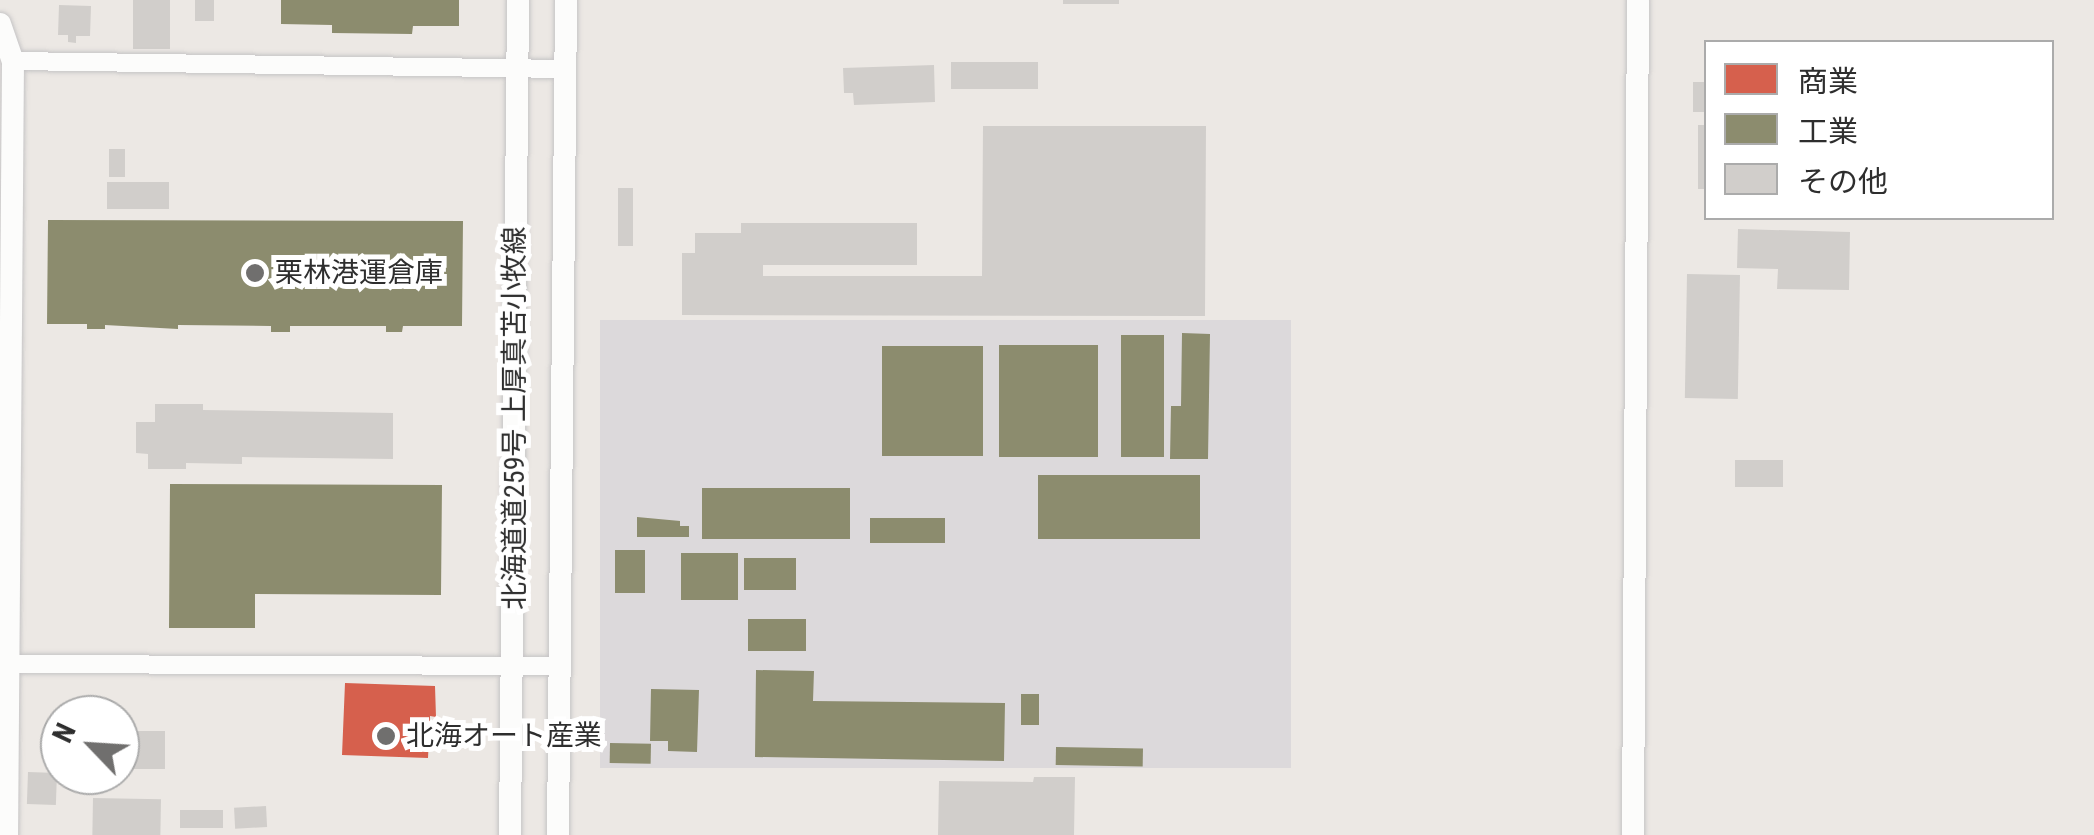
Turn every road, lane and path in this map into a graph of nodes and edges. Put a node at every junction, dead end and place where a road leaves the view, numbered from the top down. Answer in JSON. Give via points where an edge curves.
{"nodes":[{"id":1,"x":518,"y":0,"type":"edge"},
{"id":2,"x":566,"y":0,"type":"edge"},
{"id":3,"x":1638,"y":0,"type":"edge"},
{"id":4,"x":0,"y":24,"type":"edge"},
{"id":5,"x":13,"y":61,"type":"junction"},
{"id":6,"x":518,"y":68,"type":"junction"},
{"id":7,"x":565,"y":69,"type":"junction"},
{"id":8,"x":9,"y":664,"type":"junction"},
{"id":9,"x":513,"y":666,"type":"junction"},
{"id":10,"x":560,"y":666,"type":"junction"},
{"id":11,"x":7,"y":835,"type":"edge"},
{"id":12,"x":510,"y":835,"type":"edge"},
{"id":13,"x":558,"y":835,"type":"edge"},
{"id":14,"x":1633,"y":835,"type":"edge"}],
"edges":[{"from":1,"to":6,"type":"main road","name":"北海道道259号 上厚真苫小牧線"},
{"from":2,"to":7,"type":"main road","name":"北海道道259号 上厚真苫小牧線"},
{"from":3,"to":14,"type":"main road"},
{"from":4,"to":5,"type":"main road"},
{"from":5,"to":6,"type":"street"},
{"from":5,"to":8,"type":"main road"},
{"from":6,"to":7,"type":"street"},
{"from":6,"to":9,"type":"main road","name":"北海道道259号 上厚真苫小牧線"},
{"from":7,"to":10,"type":"main road","name":"北海道道259号 上厚真苫小牧線"},
{"from":8,"to":9,"type":"street"},
{"from":8,"to":11,"type":"main road"},
{"from":9,"to":10,"type":"street"},
{"from":9,"to":12,"type":"main road","name":"北海道道259号 上厚真苫小牧線"},
{"from":10,"to":13,"type":"main road","name":"北海道道259号 上厚真苫小牧線"}]}
